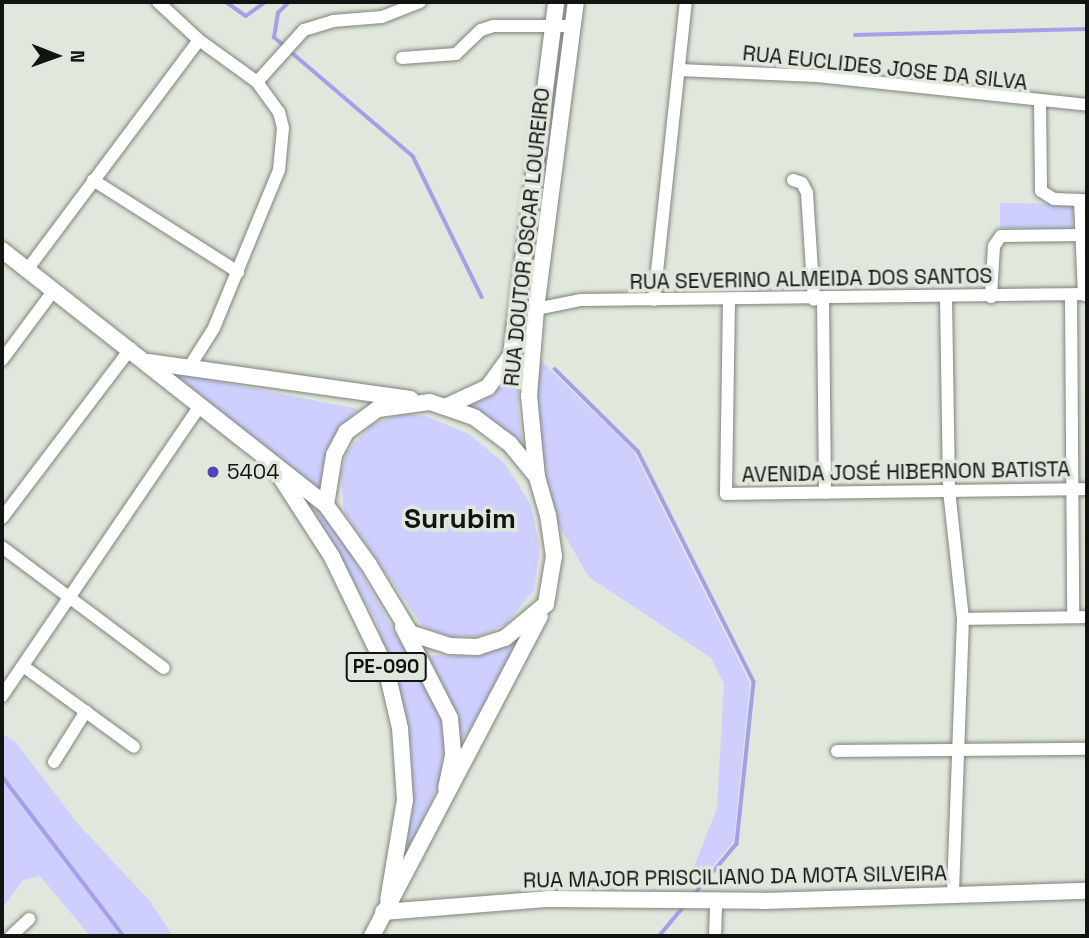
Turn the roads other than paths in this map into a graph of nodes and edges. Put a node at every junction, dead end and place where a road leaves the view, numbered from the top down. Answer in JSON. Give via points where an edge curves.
{"nodes":[{"id":1,"x":159,"y":2,"type":"edge"},
{"id":2,"x":420,"y":2,"type":"edge"},
{"id":3,"x":556,"y":2,"type":"edge"},
{"id":4,"x":576,"y":2,"type":"edge"},
{"id":5,"x":686,"y":2,"type":"edge"},
{"id":6,"x":573,"y":26,"type":"junction"},
{"id":7,"x":553,"y":27,"type":"junction"},
{"id":8,"x":199,"y":40,"type":"junction"},
{"id":9,"x":402,"y":58,"type":"dead end"},
{"id":10,"x":679,"y":70,"type":"junction"},
{"id":11,"x":257,"y":82,"type":"junction"},
{"id":12,"x":1040,"y":103,"type":"junction"},
{"id":13,"x":1087,"y":105,"type":"edge"},
{"id":14,"x":93,"y":180,"type":"junction"},
{"id":15,"x":793,"y":180,"type":"dead end"},
{"id":16,"x":1084,"y":200,"type":"edge"},
{"id":17,"x":1081,"y":235,"type":"junction"},
{"id":18,"x":2,"y":250,"type":"edge"},
{"id":19,"x":27,"y":270,"type":"junction"},
{"id":20,"x":238,"y":272,"type":"junction"},
{"id":21,"x":54,"y":290,"type":"junction"},
{"id":22,"x":1081,"y":295,"type":"edge"},
{"id":23,"x":991,"y":297,"type":"junction"},
{"id":24,"x":946,"y":299,"type":"junction"},
{"id":25,"x":654,"y":300,"type":"junction"},
{"id":26,"x":729,"y":300,"type":"junction"},
{"id":27,"x":818,"y":300,"type":"junction"},
{"id":28,"x":536,"y":309,"type":"junction"},
{"id":29,"x":131,"y":348,"type":"junction"},
{"id":30,"x":2,"y":360,"type":"edge"},
{"id":31,"x":148,"y":362,"type":"junction"},
{"id":32,"x":190,"y":366,"type":"junction"},
{"id":33,"x":201,"y":404,"type":"junction"},
{"id":34,"x":437,"y":404,"type":"junction"},
{"id":35,"x":270,"y":461,"type":"junction"},
{"id":36,"x":537,"y":477,"type":"junction"},
{"id":37,"x":1070,"y":489,"type":"junction"},
{"id":38,"x":1087,"y":489,"type":"edge"},
{"id":39,"x":949,"y":491,"type":"junction"},
{"id":40,"x":825,"y":493,"type":"junction"},
{"id":41,"x":326,"y":505,"type":"junction"},
{"id":42,"x":2,"y":518,"type":"edge"},
{"id":43,"x":2,"y":547,"type":"edge"},
{"id":44,"x":67,"y":597,"type":"junction"},
{"id":45,"x":389,"y":604,"type":"junction"},
{"id":46,"x":546,"y":604,"type":"junction"},
{"id":47,"x":1073,"y":617,"type":"junction"},
{"id":48,"x":1087,"y":617,"type":"edge"},
{"id":49,"x":963,"y":619,"type":"junction"},
{"id":50,"x":23,"y":666,"type":"junction"},
{"id":51,"x":164,"y":668,"type":"dead end"},
{"id":52,"x":2,"y":696,"type":"edge"},
{"id":53,"x":86,"y":711,"type":"junction"},
{"id":54,"x":134,"y":747,"type":"dead end"},
{"id":55,"x":1087,"y":749,"type":"edge"},
{"id":56,"x":837,"y":751,"type":"dead end"},
{"id":57,"x":957,"y":751,"type":"junction"},
{"id":58,"x":54,"y":762,"type":"dead end"},
{"id":59,"x":436,"y":821,"type":"junction"},
{"id":60,"x":1087,"y":891,"type":"edge"},
{"id":61,"x":953,"y":895,"type":"junction"},
{"id":62,"x":709,"y":902,"type":"junction"},
{"id":63,"x":386,"y":906,"type":"junction"},
{"id":64,"x":29,"y":919,"type":"dead end"},
{"id":65,"x":11,"y":936,"type":"edge"},
{"id":66,"x":372,"y":936,"type":"edge"},
{"id":67,"x":715,"y":936,"type":"edge"}],
"edges":[{"from":1,"to":8,"type":"street"},
{"from":2,"to":11,"type":"street","via":[[382,17],[333,21],[304,30]]},
{"from":3,"to":7,"type":"main road","name":"RUA DOUTOR OSCAR LOUREIRO"},
{"from":4,"to":6,"type":"main road","name":"RUA DOUTOR OSCAR LOUREIRO"},
{"from":5,"to":10,"type":"street"},
{"from":6,"to":7,"type":"street"},
{"from":6,"to":28,"type":"main road","name":"RUA DOUTOR OSCAR LOUREIRO"},
{"from":7,"to":9,"type":"street","via":[[493,26],[481,30],[456,54]]},
{"from":7,"to":34,"type":"main road","name":"RUA DOUTOR OSCAR LOUREIRO","via":[[511,355],[488,387]]},
{"from":8,"to":11,"type":"street"},
{"from":8,"to":14,"type":"street"},
{"from":10,"to":12,"type":"street","name":"RUA EUCLIDES JOSE DA SILVA","via":[[817,76]]},
{"from":10,"to":25,"type":"street"},
{"from":11,"to":20,"type":"street","via":[[279,112],[284,144]]},
{"from":12,"to":13,"type":"street","name":"RUA EUCLIDES JOSE DA SILVA"},
{"from":12,"to":16,"type":"street","via":[[1041,191],[1054,199]]},
{"from":14,"to":19,"type":"street"},
{"from":14,"to":20,"type":"street"},
{"from":15,"to":27,"type":"street","via":[[802,183],[807,193]]},
{"from":16,"to":17,"type":"street"},
{"from":17,"to":22,"type":"street"},
{"from":17,"to":23,"type":"street","via":[[1010,234],[994,246]]},
{"from":18,"to":19,"type":"main road","number":"PE-090"},
{"from":19,"to":21,"type":"main road","number":"PE-090"},
{"from":20,"to":32,"type":"street","via":[[214,328]]},
{"from":21,"to":29,"type":"main road","number":"PE-090"},
{"from":21,"to":30,"type":"street"},
{"from":22,"to":23,"type":"street","name":"RUA SEVERINO ALMEIDA DOS SANTOS"},
{"from":22,"to":37,"type":"street"},
{"from":23,"to":24,"type":"street","name":"RUA SEVERINO ALMEIDA DOS SANTOS"},
{"from":24,"to":27,"type":"street","name":"RUA SEVERINO ALMEIDA DOS SANTOS"},
{"from":24,"to":39,"type":"street"},
{"from":25,"to":26,"type":"street","name":"RUA SEVERINO ALMEIDA DOS SANTOS"},
{"from":25,"to":28,"type":"street","name":"RUA SEVERINO ALMEIDA DOS SANTOS","via":[[581,300]]},
{"from":26,"to":27,"type":"street","name":"RUA SEVERINO ALMEIDA DOS SANTOS"},
{"from":26,"to":40,"type":"street","name":"AVENIDA JOSÉ HIBERNON BATISTA","via":[[726,494]]},
{"from":27,"to":40,"type":"street"},
{"from":28,"to":36,"type":"main road","name":"RUA DOUTOR OSCAR LOUREIRO","via":[[529,396]]},
{"from":29,"to":31,"type":"main road","number":"PE-090"},
{"from":29,"to":42,"type":"street"},
{"from":31,"to":32,"type":"main road"},
{"from":31,"to":33,"type":"main road","number":"PE-090"},
{"from":32,"to":34,"type":"main road"},
{"from":33,"to":35,"type":"main road","number":"PE-090"},
{"from":33,"to":44,"type":"street"},
{"from":34,"to":36,"type":"main road","via":[[492,428]]},
{"from":34,"to":41,"type":"main road","via":[[378,409],[346,432],[334,455]]},
{"from":35,"to":41,"type":"main road","number":"PE-090"},
{"from":35,"to":63,"type":"main road","number":"PE-090","via":[[332,557],[386,668],[400,728],[405,800]]},
{"from":36,"to":46,"type":"main road","number":"PE-090","via":[[554,556]]},
{"from":37,"to":38,"type":"street","name":"AVENIDA JOSÉ HIBERNON BATISTA"},
{"from":37,"to":39,"type":"street","name":"AVENIDA JOSÉ HIBERNON BATISTA"},
{"from":37,"to":47,"type":"street"},
{"from":39,"to":40,"type":"street","name":"AVENIDA JOSÉ HIBERNON BATISTA"},
{"from":39,"to":49,"type":"street"},
{"from":41,"to":45,"type":"main road","number":"PE-090","via":[[369,565]]},
{"from":43,"to":44,"type":"street"},
{"from":44,"to":50,"type":"street"},
{"from":44,"to":51,"type":"street"},
{"from":45,"to":46,"type":"main road","number":"PE-090","via":[[410,634],[450,646],[478,647],[505,638]]},
{"from":45,"to":59,"type":"main road","number":"PE-090","via":[[450,718],[453,756]]},
{"from":46,"to":59,"type":"main road","number":"PE-090"},
{"from":47,"to":48,"type":"street"},
{"from":47,"to":49,"type":"street"},
{"from":49,"to":57,"type":"street"},
{"from":50,"to":52,"type":"street"},
{"from":50,"to":53,"type":"street"},
{"from":53,"to":54,"type":"street"},
{"from":53,"to":58,"type":"street"},
{"from":55,"to":57,"type":"street"},
{"from":56,"to":57,"type":"street"},
{"from":57,"to":61,"type":"street"},
{"from":59,"to":63,"type":"main road","number":"PE-090"},
{"from":60,"to":61,"type":"main road","name":"RUA MAJOR PRISCILIANO DA MOTA SILVEIRA"},
{"from":61,"to":62,"type":"main road","name":"RUA MAJOR PRISCILIANO DA MOTA SILVEIRA"},
{"from":62,"to":63,"type":"main road","name":"RUA MAJOR PRISCILIANO DA MOTA SILVEIRA","via":[[536,900]]},
{"from":62,"to":67,"type":"street"},
{"from":63,"to":66,"type":"main road","number":"PE-090"},
{"from":64,"to":65,"type":"street"}]}
